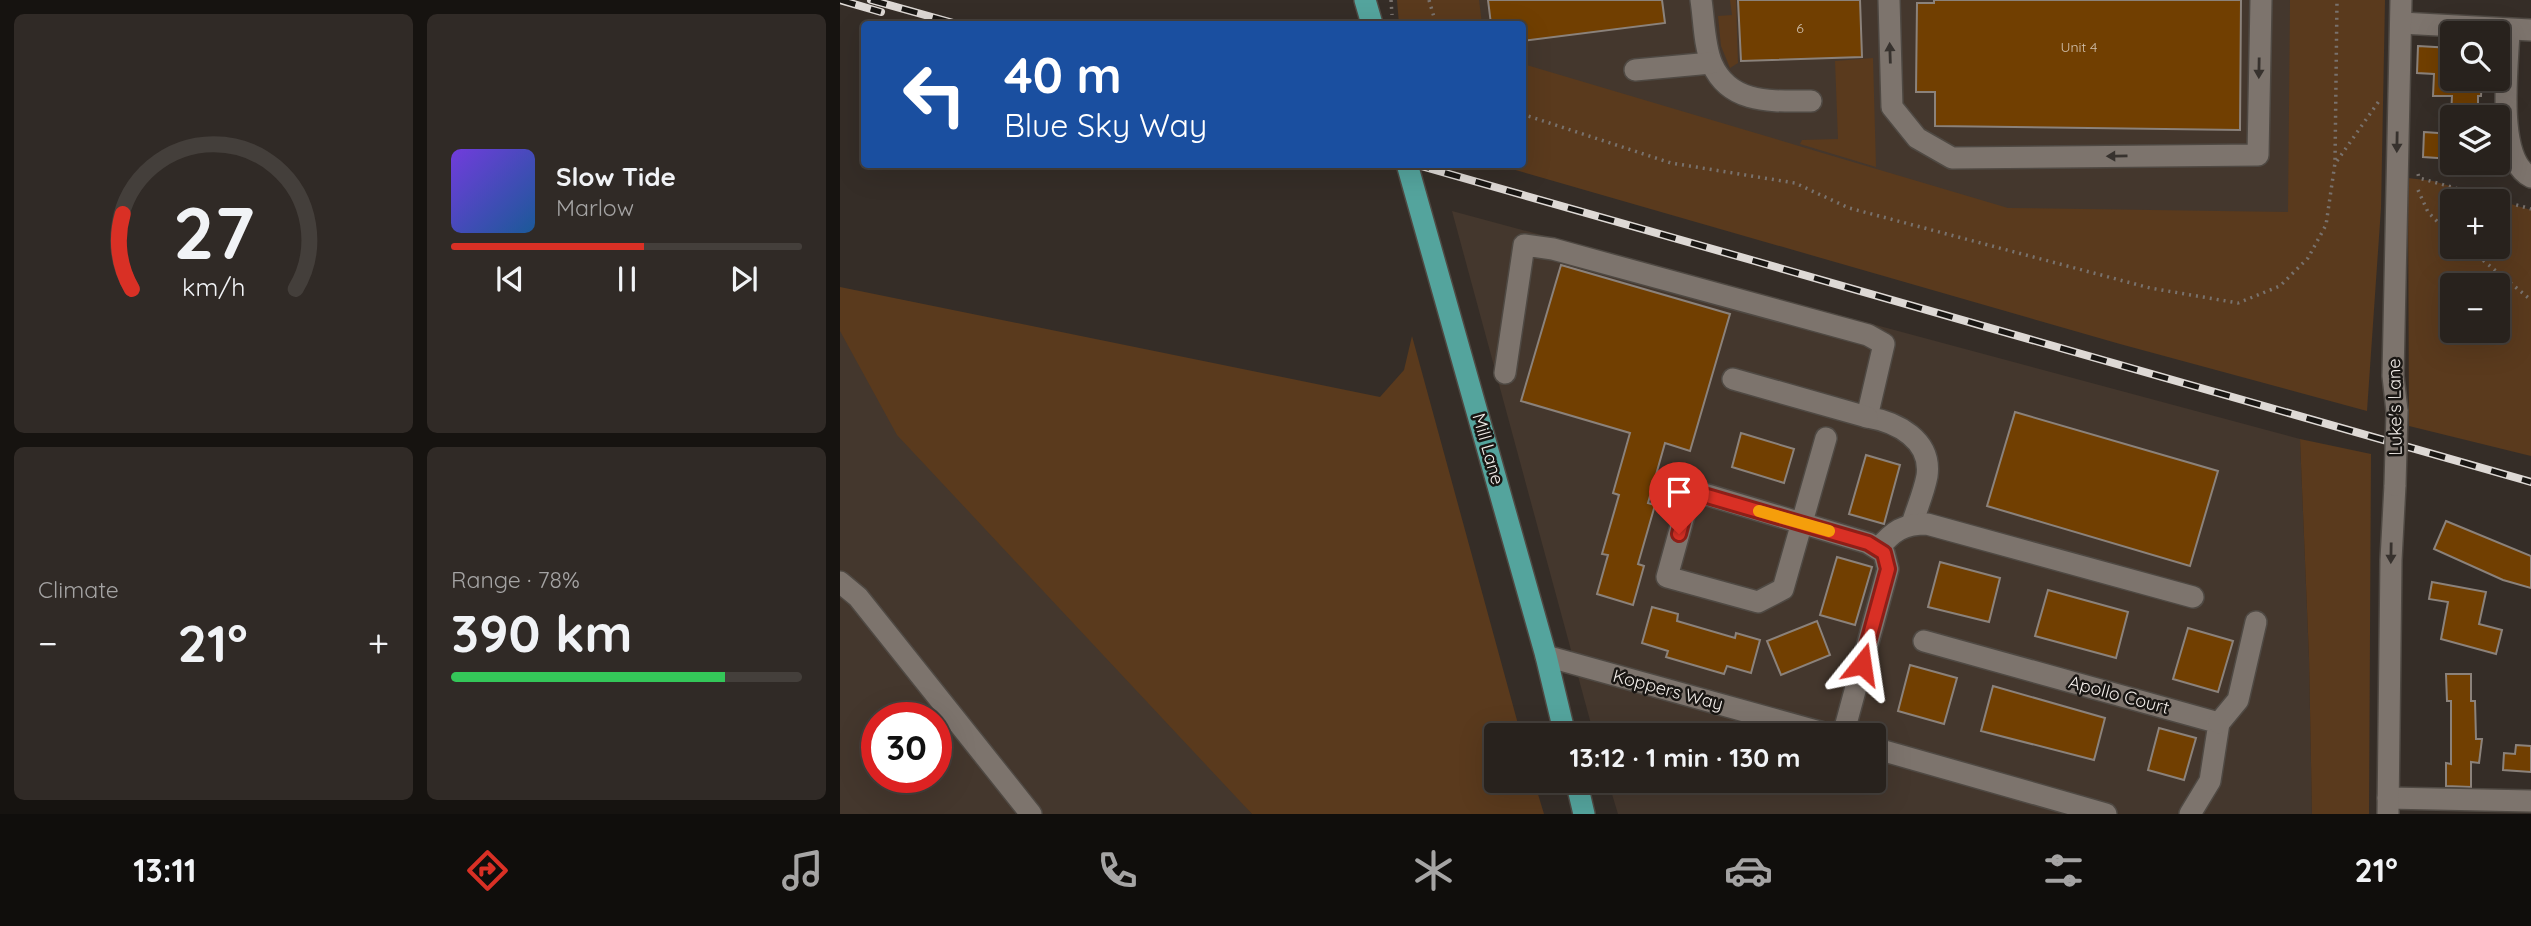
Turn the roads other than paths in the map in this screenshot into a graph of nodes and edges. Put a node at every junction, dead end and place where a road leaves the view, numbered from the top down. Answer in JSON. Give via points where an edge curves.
{"nodes":[{"id":1,"x":1365,"y":0,"type":"edge"},
{"id":2,"x":1701,"y":0,"type":"edge"},
{"id":3,"x":1889,"y":0,"type":"edge"},
{"id":4,"x":2261,"y":0,"type":"edge"},
{"id":5,"x":2401,"y":0,"type":"edge"},
{"id":6,"x":1371,"y":21,"type":"edge"},
{"id":7,"x":2401,"y":23,"type":"junction"},
{"id":8,"x":2440,"y":26,"type":"edge"},
{"id":9,"x":2531,"y":30,"type":"edge"},
{"id":10,"x":2510,"y":31,"type":"edge"},
{"id":11,"x":1711,"y":63,"type":"junction"},
{"id":12,"x":1635,"y":70,"type":"dead end"},
{"id":13,"x":2508,"y":91,"type":"edge"},
{"id":14,"x":1811,"y":101,"type":"dead end"},
{"id":15,"x":1408,"y":168,"type":"edge"},
{"id":16,"x":2531,"y":177,"type":"edge"},
{"id":17,"x":1505,"y":373,"type":"dead end"},
{"id":18,"x":1733,"y":379,"type":"dead end"},
{"id":19,"x":1867,"y":416,"type":"junction"},
{"id":20,"x":1826,"y":438,"type":"dead end"},
{"id":21,"x":1802,"y":523,"type":"junction"},
{"id":22,"x":1912,"y":524,"type":"junction"},
{"id":23,"x":1878,"y":549,"type":"junction"},
{"id":24,"x":840,"y":582,"type":"edge"},
{"id":25,"x":2193,"y":597,"type":"dead end"},
{"id":26,"x":2256,"y":622,"type":"dead end"},
{"id":27,"x":1924,"y":641,"type":"dead end"},
{"id":28,"x":1546,"y":656,"type":"junction"},
{"id":29,"x":1562,"y":723,"type":"edge"},
{"id":30,"x":1788,"y":723,"type":"edge"},
{"id":31,"x":1846,"y":723,"type":"edge"},
{"id":32,"x":2219,"y":723,"type":"junction"},
{"id":33,"x":1886,"y":751,"type":"edge"},
{"id":34,"x":2025,"y":792,"type":"junction"},
{"id":35,"x":1579,"y":793,"type":"edge"},
{"id":36,"x":2531,"y":801,"type":"edge"},
{"id":37,"x":2388,"y":806,"type":"edge"},
{"id":38,"x":1031,"y":814,"type":"edge"},
{"id":39,"x":1584,"y":814,"type":"edge"},
{"id":40,"x":2026,"y":814,"type":"edge"},
{"id":41,"x":2106,"y":814,"type":"edge"},
{"id":42,"x":2190,"y":814,"type":"edge"}],
"edges":[{"from":1,"to":6,"type":"main road"},
{"from":2,"to":11,"type":"street"},
{"from":4,"to":3,"type":"street","one_way":true,"via":[[2258,155],[1966,158],[1952,158],[1917,138],[1892,107]]},
{"from":5,"to":7,"type":"street","name":"Luke's Lane"},
{"from":7,"to":8,"type":"street"},
{"from":7,"to":37,"type":"street","name":"Luke's Lane","one_way":true,"bridge":true},
{"from":9,"to":10,"type":"street"},
{"from":11,"to":12,"type":"street"},
{"from":11,"to":14,"type":"street","via":[[1737,94],[1760,100]]},
{"from":13,"to":16,"type":"street","via":[[2512,157]]},
{"from":15,"to":28,"type":"main road","name":"Mill Lane"},
{"from":17,"to":19,"type":"street","via":[[1524,244],[1553,248],[1868,335],[1884,344]]},
{"from":18,"to":19,"type":"street"},
{"from":19,"to":22,"type":"street","via":[[1912,434],[1927,457],[1927,475]]},
{"from":20,"to":21,"type":"street"},
{"from":21,"to":21,"type":"street","via":[[1690,491],[1667,578],[1758,602],[1770,598],[1783,589]]},
{"from":21,"to":23,"type":"street"},
{"from":22,"to":23,"type":"street","via":[[1891,534]]},
{"from":22,"to":25,"type":"street","via":[[1927,524]]},
{"from":23,"to":31,"type":"street","via":[[1884,553],[1888,569]]},
{"from":24,"to":38,"type":"street","via":[[858,597]]},
{"from":26,"to":32,"type":"street","via":[[2238,700]]},
{"from":27,"to":32,"type":"street","name":"Apollo Court"},
{"from":28,"to":29,"type":"main road","name":"Mill Lane"},
{"from":28,"to":30,"type":"street","name":"Koppers Way"},
{"from":32,"to":42,"type":"street","via":[[2210,781]]},
{"from":33,"to":34,"type":"street"},
{"from":34,"to":40,"type":"street"},
{"from":34,"to":41,"type":"street"},
{"from":35,"to":39,"type":"main road"},
{"from":36,"to":37,"type":"street"}]}
